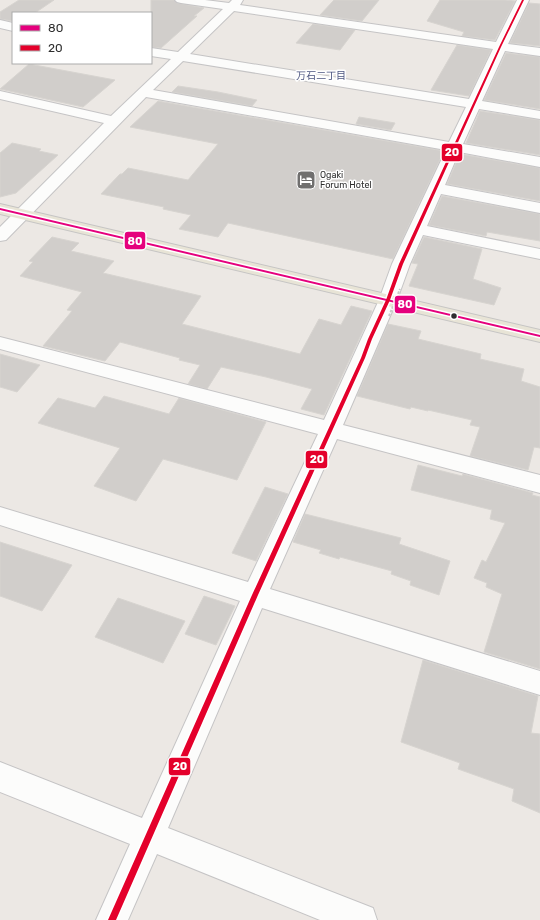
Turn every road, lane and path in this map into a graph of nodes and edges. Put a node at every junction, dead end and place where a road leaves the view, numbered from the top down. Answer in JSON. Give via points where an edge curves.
{"nodes":[{"id":1,"x":181,"y":0,"type":"edge"},
{"id":2,"x":527,"y":0,"type":"edge"},
{"id":3,"x":235,"y":4,"type":"edge"},
{"id":4,"x":0,"y":24,"type":"edge"},
{"id":5,"x":12,"y":26,"type":"edge"},
{"id":6,"x":500,"y":47,"type":"junction"},
{"id":7,"x":152,"y":52,"type":"edge"},
{"id":8,"x":540,"y":52,"type":"edge"},
{"id":9,"x":181,"y":57,"type":"junction"},
{"id":10,"x":145,"y":93,"type":"junction"},
{"id":11,"x":0,"y":95,"type":"edge"},
{"id":12,"x":475,"y":104,"type":"junction"},
{"id":13,"x":540,"y":115,"type":"edge"},
{"id":14,"x":114,"y":120,"type":"junction"},
{"id":15,"x":454,"y":147,"type":"junction"},
{"id":16,"x":540,"y":162,"type":"edge"},
{"id":17,"x":435,"y":188,"type":"junction"},
{"id":18,"x":540,"y":208,"type":"edge"},
{"id":19,"x":0,"y":209,"type":"edge"},
{"id":20,"x":23,"y":214,"type":"junction"},
{"id":21,"x":417,"y":230,"type":"junction"},
{"id":22,"x":0,"y":236,"type":"edge"},
{"id":23,"x":540,"y":254,"type":"edge"},
{"id":24,"x":393,"y":302,"type":"junction"},
{"id":25,"x":540,"y":336,"type":"edge"},
{"id":26,"x":0,"y":343,"type":"edge"},
{"id":27,"x":330,"y":430,"type":"junction"},
{"id":28,"x":540,"y":484,"type":"edge"},
{"id":29,"x":0,"y":516,"type":"edge"},
{"id":30,"x":255,"y":595,"type":"junction"},
{"id":31,"x":540,"y":683,"type":"edge"},
{"id":32,"x":0,"y":777,"type":"edge"},
{"id":33,"x":148,"y":836,"type":"junction"},
{"id":34,"x":112,"y":920,"type":"edge"},
{"id":35,"x":361,"y":920,"type":"edge"}],
"edges":[{"from":1,"to":3,"type":"street"},
{"from":2,"to":6,"type":"street"},
{"from":3,"to":6,"type":"street"},
{"from":3,"to":9,"type":"street"},
{"from":4,"to":5,"type":"street"},
{"from":6,"to":8,"type":"street"},
{"from":6,"to":12,"type":"street"},
{"from":7,"to":9,"type":"street"},
{"from":9,"to":10,"type":"street"},
{"from":9,"to":12,"type":"street"},
{"from":10,"to":14,"type":"street"},
{"from":10,"to":15,"type":"street"},
{"from":11,"to":14,"type":"street"},
{"from":12,"to":13,"type":"street"},
{"from":12,"to":15,"type":"street"},
{"from":14,"to":20,"type":"street"},
{"from":15,"to":16,"type":"street"},
{"from":15,"to":17,"type":"street"},
{"from":17,"to":18,"type":"street"},
{"from":17,"to":21,"type":"street"},
{"from":19,"to":20,"type":"main road"},
{"from":20,"to":22,"type":"street"},
{"from":20,"to":24,"type":"main road"},
{"from":21,"to":23,"type":"street"},
{"from":21,"to":24,"type":"street","via":[[398,270]]},
{"from":24,"to":24,"type":"path","bridge":true},
{"from":24,"to":25,"type":"main road"},
{"from":24,"to":27,"type":"street"},
{"from":26,"to":27,"type":"street"},
{"from":27,"to":28,"type":"street"},
{"from":27,"to":30,"type":"street"},
{"from":29,"to":30,"type":"street"},
{"from":30,"to":31,"type":"street"},
{"from":30,"to":33,"type":"street"},
{"from":32,"to":33,"type":"street"},
{"from":33,"to":34,"type":"street"},
{"from":33,"to":35,"type":"street"}]}
